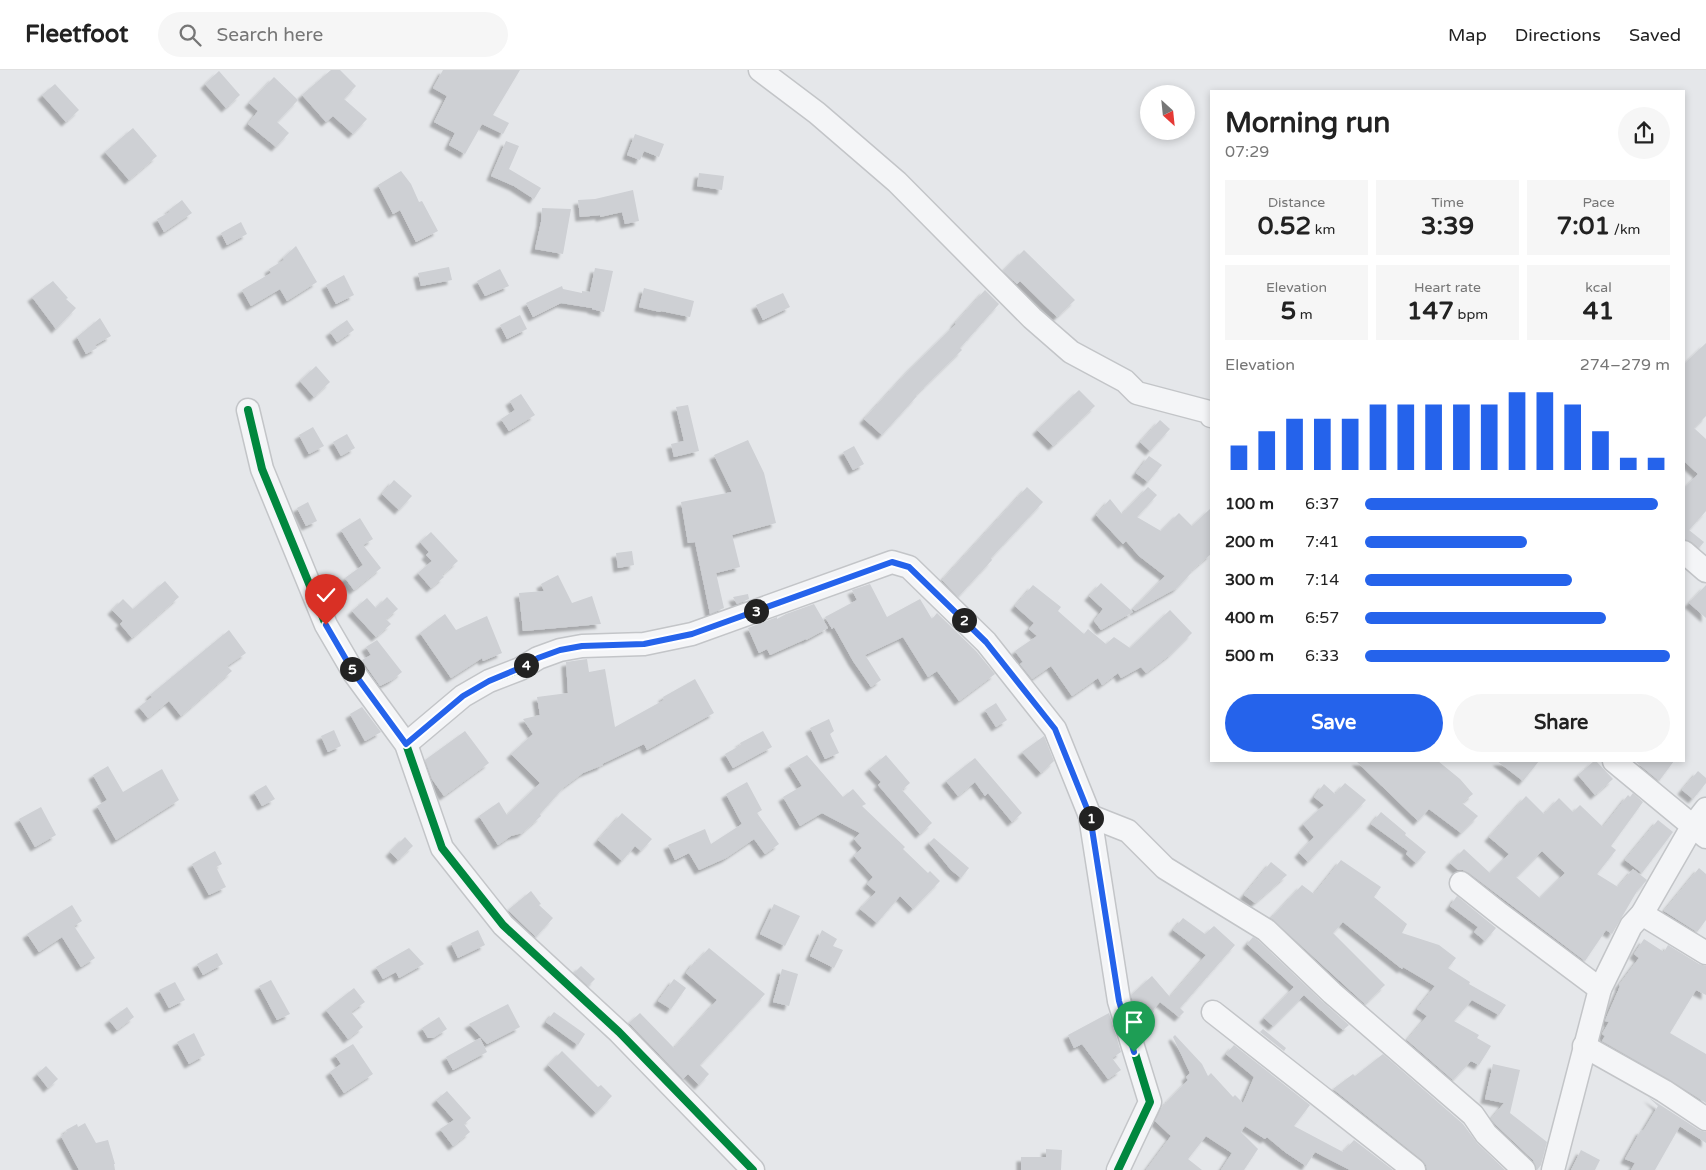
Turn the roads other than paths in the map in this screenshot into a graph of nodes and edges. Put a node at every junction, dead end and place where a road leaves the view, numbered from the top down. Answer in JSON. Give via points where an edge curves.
{"nodes":[{"id":1,"x":760,"y":70,"type":"edge"},
{"id":2,"x":248,"y":410,"type":"dead end"},
{"id":3,"x":1210,"y":414,"type":"edge"},
{"id":4,"x":1685,"y":553,"type":"edge"},
{"id":5,"x":1706,"y":571,"type":"edge"},
{"id":6,"x":406,"y":744,"type":"junction"},
{"id":7,"x":1615,"y":762,"type":"edge"},
{"id":8,"x":1706,"y":809,"type":"edge"},
{"id":9,"x":1090,"y":816,"type":"junction"},
{"id":10,"x":1699,"y":832,"type":"edge"},
{"id":11,"x":1461,"y":883,"type":"dead end"},
{"id":12,"x":1642,"y":914,"type":"junction"},
{"id":13,"x":1706,"y":953,"type":"edge"},
{"id":14,"x":1600,"y":989,"type":"junction"},
{"id":15,"x":1213,"y":1012,"type":"dead end"},
{"id":16,"x":1584,"y":1046,"type":"junction"},
{"id":17,"x":1706,"y":1119,"type":"edge"},
{"id":18,"x":753,"y":1170,"type":"edge"},
{"id":19,"x":1118,"y":1170,"type":"edge"},
{"id":20,"x":1414,"y":1170,"type":"edge"},
{"id":21,"x":1524,"y":1170,"type":"edge"},
{"id":22,"x":1553,"y":1170,"type":"edge"}],
"edges":[{"from":1,"to":3,"type":"street","via":[[817,113],[896,182],[1032,318],[1071,352],[1126,381],[1137,392]]},
{"from":2,"to":6,"type":"street","via":[[262,469],[326,625],[354,673]]},
{"from":4,"to":5,"type":"street"},
{"from":6,"to":9,"type":"street","via":[[463,696],[538,658],[582,646],[644,644],[692,634],[892,562],[909,567],[986,642],[1055,729]]},
{"from":6,"to":18,"type":"street","via":[[442,848],[503,926],[619,1032]]},
{"from":7,"to":10,"type":"street"},
{"from":8,"to":10,"type":"street"},
{"from":9,"to":19,"type":"street","via":[[1119,1001],[1150,1102]]},
{"from":9,"to":21,"type":"street","via":[[1128,831],[1164,868],[1266,930],[1332,993],[1473,1115],[1486,1134]]},
{"from":10,"to":12,"type":"street"},
{"from":11,"to":14,"type":"street"},
{"from":12,"to":13,"type":"street"},
{"from":12,"to":14,"type":"street","via":[[1631,926]]},
{"from":14,"to":16,"type":"street"},
{"from":15,"to":20,"type":"street"},
{"from":16,"to":17,"type":"street"},
{"from":16,"to":22,"type":"street"}]}
